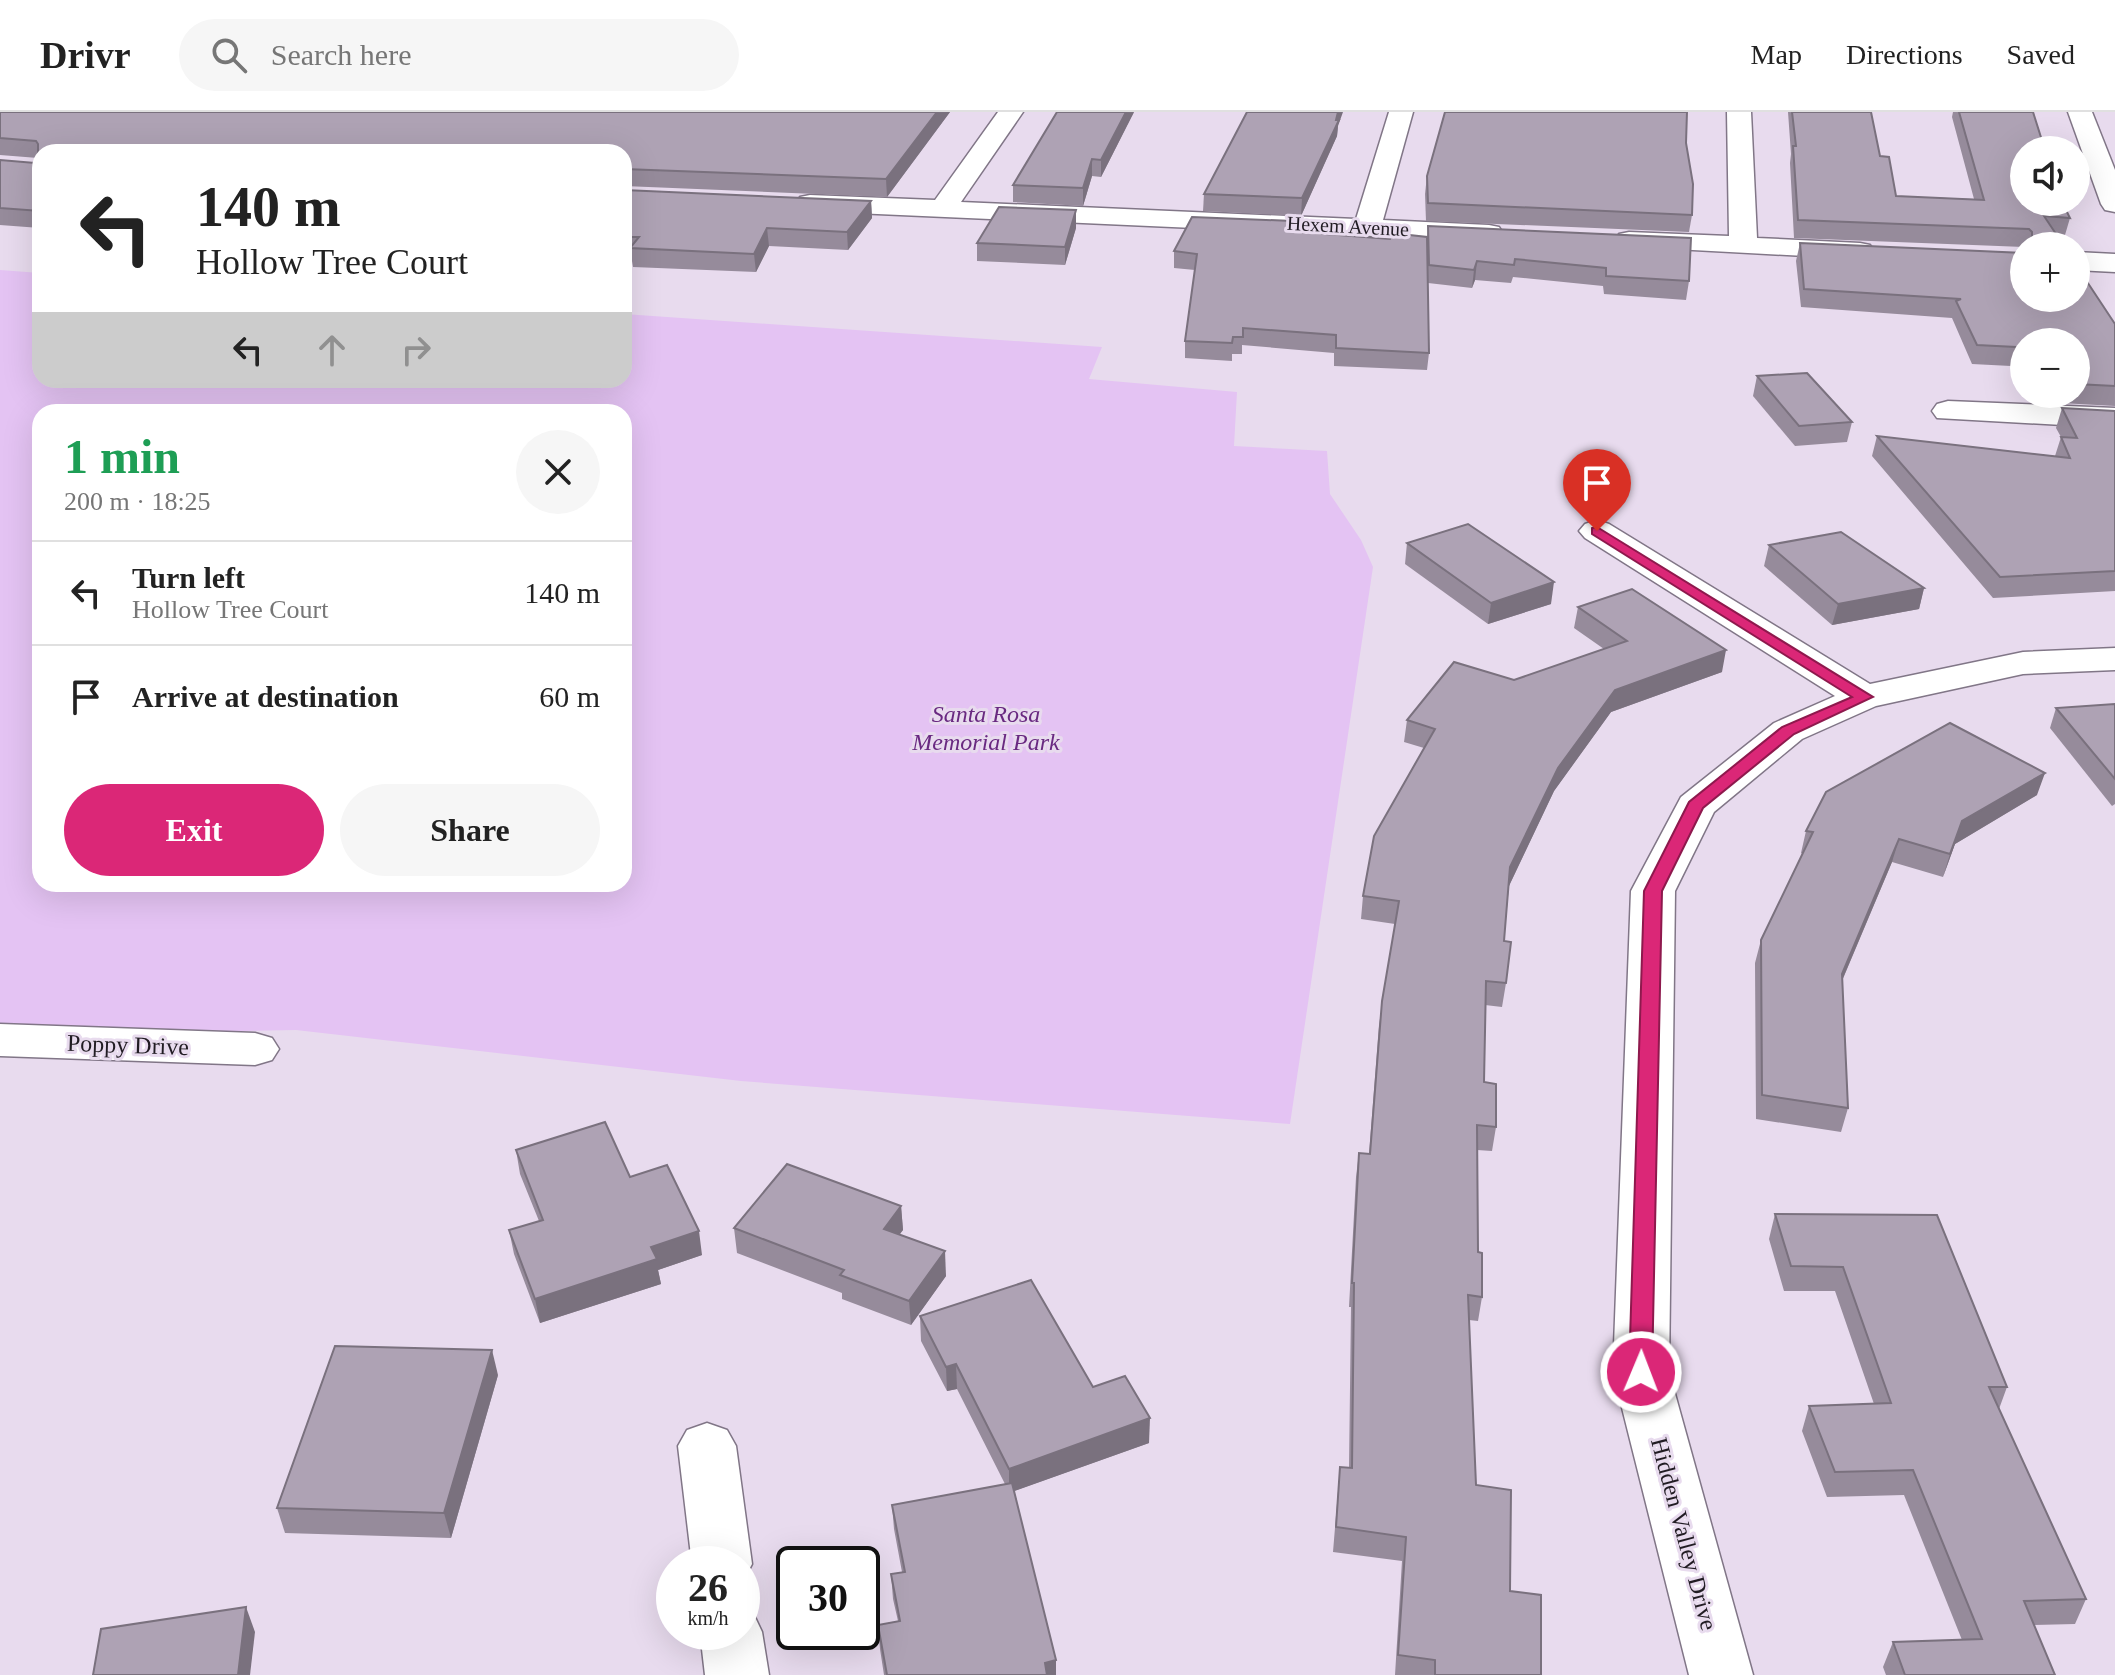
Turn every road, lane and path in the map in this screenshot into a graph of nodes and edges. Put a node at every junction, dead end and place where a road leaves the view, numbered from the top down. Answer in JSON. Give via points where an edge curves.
{"nodes":[{"id":1,"x":1011,"y":112,"type":"edge"},
{"id":2,"x":1401,"y":112,"type":"edge"},
{"id":3,"x":1739,"y":112,"type":"edge"},
{"id":4,"x":2084,"y":122,"type":"edge"},
{"id":5,"x":2115,"y":132,"type":"edge"},
{"id":6,"x":781,"y":202,"type":"edge"},
{"id":7,"x":2115,"y":204,"type":"edge"},
{"id":8,"x":943,"y":208,"type":"junction"},
{"id":9,"x":1367,"y":227,"type":"junction"},
{"id":10,"x":1508,"y":234,"type":"edge"},
{"id":11,"x":1602,"y":239,"type":"edge"},
{"id":12,"x":1743,"y":246,"type":"junction"},
{"id":13,"x":1889,"y":253,"type":"edge"},
{"id":14,"x":2090,"y":262,"type":"edge"},
{"id":15,"x":2115,"y":263,"type":"edge"},
{"id":16,"x":1948,"y":411,"type":"dead end"},
{"id":17,"x":2115,"y":418,"type":"edge"},
{"id":18,"x":1597,"y":531,"type":"dead end"},
{"id":19,"x":2115,"y":659,"type":"edge"},
{"id":20,"x":1864,"y":697,"type":"junction"},
{"id":21,"x":0,"y":1040,"type":"edge"},
{"id":22,"x":255,"y":1049,"type":"dead end"},
{"id":23,"x":707,"y":1446,"type":"dead end"},
{"id":24,"x":720,"y":1546,"type":"edge"},
{"id":25,"x":734,"y":1650,"type":"edge"},
{"id":26,"x":737,"y":1675,"type":"edge"},
{"id":27,"x":1721,"y":1675,"type":"edge"}],
"edges":[{"from":1,"to":8,"type":"street"},
{"from":2,"to":9,"type":"street"},
{"from":3,"to":12,"type":"street"},
{"from":4,"to":5,"type":"street"},
{"from":4,"to":7,"type":"street"},
{"from":6,"to":8,"type":"street","name":"Hexem Avenue"},
{"from":8,"to":9,"type":"street","name":"Hexem Avenue"},
{"from":9,"to":10,"type":"street","name":"Hexem Avenue"},
{"from":11,"to":12,"type":"street"},
{"from":12,"to":13,"type":"street"},
{"from":14,"to":15,"type":"street"},
{"from":16,"to":17,"type":"street"},
{"from":18,"to":20,"type":"street"},
{"from":19,"to":20,"type":"street","name":"Hidden Valley Drive","via":[[2023,663]]},
{"from":20,"to":27,"type":"street","name":"Hidden Valley Drive","via":[[1788,731],[1696,806],[1653,891],[1641,1372]]},
{"from":21,"to":22,"type":"street","name":"Poppy Drive"},
{"from":23,"to":24,"type":"street"},
{"from":25,"to":26,"type":"street"}]}
